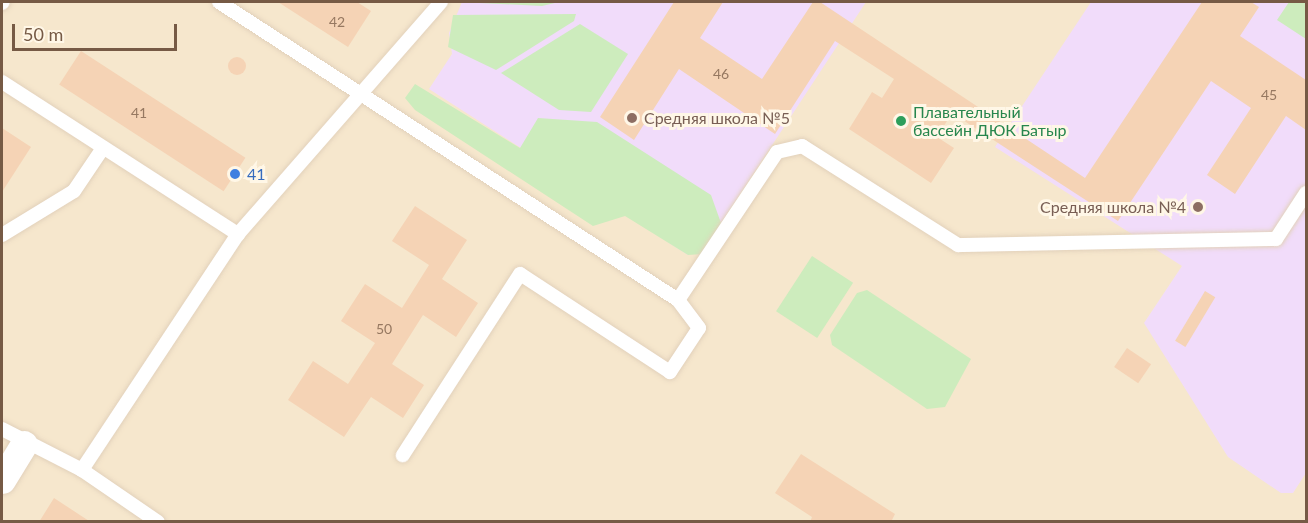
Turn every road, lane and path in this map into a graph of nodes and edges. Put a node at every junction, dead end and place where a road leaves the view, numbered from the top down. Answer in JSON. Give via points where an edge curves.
{"nodes":[{"id":1,"x":219,"y":2,"type":"edge"},
{"id":2,"x":441,"y":2,"type":"edge"},
{"id":3,"x":2,"y":82,"type":"edge"},
{"id":4,"x":362,"y":96,"type":"junction"},
{"id":5,"x":103,"y":148,"type":"junction"},
{"id":6,"x":1306,"y":193,"type":"edge"},
{"id":7,"x":238,"y":234,"type":"junction"},
{"id":8,"x":2,"y":236,"type":"edge"},
{"id":9,"x":678,"y":300,"type":"junction"},
{"id":10,"x":2,"y":429,"type":"edge"},
{"id":11,"x":24,"y":444,"type":"junction"},
{"id":12,"x":403,"y":455,"type":"dead end"},
{"id":13,"x":82,"y":470,"type":"junction"},
{"id":14,"x":2,"y":480,"type":"edge"},
{"id":15,"x":158,"y":522,"type":"edge"}],
"edges":[{"from":1,"to":4,"type":"lane"},
{"from":2,"to":4,"type":"lane"},
{"from":3,"to":5,"type":"lane"},
{"from":4,"to":7,"type":"lane"},
{"from":4,"to":9,"type":"lane"},
{"from":5,"to":7,"type":"lane"},
{"from":5,"to":8,"type":"lane","via":[[74,191]]},
{"from":6,"to":9,"type":"lane","via":[[1276,239],[968,246],[940,237],[802,146],[777,152]]},
{"from":7,"to":13,"type":"lane"},
{"from":9,"to":12,"type":"lane","via":[[699,328],[670,372],[520,274]]},
{"from":10,"to":11,"type":"lane"},
{"from":11,"to":13,"type":"lane"},
{"from":11,"to":14,"type":"street"},
{"from":13,"to":15,"type":"lane"}]}
